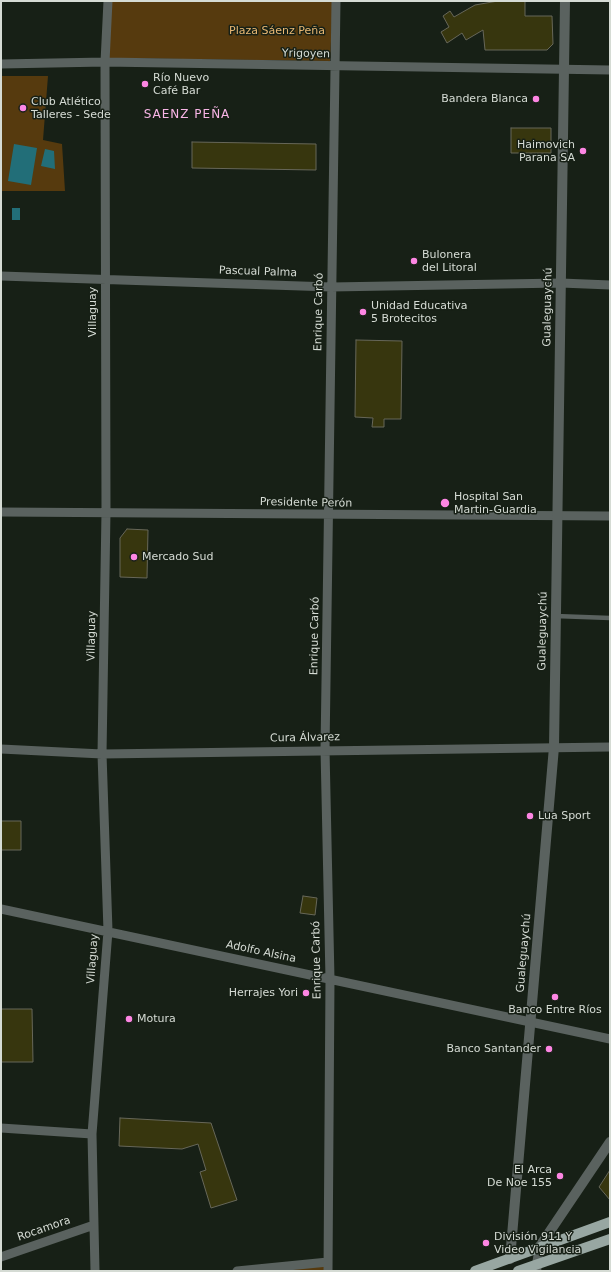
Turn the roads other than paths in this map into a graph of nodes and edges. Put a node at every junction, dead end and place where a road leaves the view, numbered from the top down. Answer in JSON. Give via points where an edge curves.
{"nodes":[{"id":1,"x":108,"y":1,"type":"edge"},
{"id":2,"x":336,"y":1,"type":"edge"},
{"id":3,"x":565,"y":1,"type":"edge"},
{"id":4,"x":105,"y":62,"type":"junction"},
{"id":5,"x":1,"y":64,"type":"edge"},
{"id":6,"x":335,"y":66,"type":"junction"},
{"id":7,"x":564,"y":69,"type":"junction"},
{"id":8,"x":610,"y":70,"type":"edge"},
{"id":9,"x":1,"y":276,"type":"edge"},
{"id":10,"x":104,"y":278,"type":"junction"},
{"id":11,"x":561,"y":283,"type":"junction"},
{"id":12,"x":610,"y":285,"type":"edge"},
{"id":13,"x":331,"y":287,"type":"junction"},
{"id":14,"x":1,"y":512,"type":"edge"},
{"id":15,"x":106,"y":512,"type":"junction"},
{"id":16,"x":329,"y":515,"type":"junction"},
{"id":17,"x":556,"y":516,"type":"junction"},
{"id":18,"x":610,"y":516,"type":"edge"},
{"id":19,"x":555,"y":616,"type":"junction"},
{"id":20,"x":610,"y":618,"type":"edge"},
{"id":21,"x":554,"y":747,"type":"junction"},
{"id":22,"x":610,"y":747,"type":"edge"},
{"id":23,"x":1,"y":749,"type":"edge"},
{"id":24,"x":326,"y":749,"type":"junction"},
{"id":25,"x":102,"y":754,"type":"junction"},
{"id":26,"x":1,"y":909,"type":"edge"},
{"id":27,"x":108,"y":931,"type":"junction"},
{"id":28,"x":330,"y":979,"type":"junction"},
{"id":29,"x":531,"y":1023,"type":"junction"},
{"id":30,"x":610,"y":1039,"type":"edge"},
{"id":31,"x":1,"y":1128,"type":"edge"},
{"id":32,"x":92,"y":1134,"type":"junction"},
{"id":33,"x":610,"y":1142,"type":"edge"},
{"id":34,"x":610,"y":1222,"type":"edge"},
{"id":35,"x":94,"y":1225,"type":"junction"},
{"id":36,"x":610,"y":1239,"type":"edge"},
{"id":37,"x":540,"y":1246,"type":"junction"},
{"id":38,"x":1,"y":1257,"type":"edge"},
{"id":39,"x":510,"y":1259,"type":"junction"},
{"id":40,"x":328,"y":1266,"type":"edge"},
{"id":41,"x":535,"y":1268,"type":"edge"},
{"id":42,"x":95,"y":1271,"type":"edge"},
{"id":43,"x":237,"y":1271,"type":"edge"},
{"id":44,"x":475,"y":1271,"type":"edge"},
{"id":45,"x":512,"y":1271,"type":"edge"},
{"id":46,"x":518,"y":1271,"type":"edge"}],
"edges":[{"from":1,"to":4,"type":"street","name":"Villaguay"},
{"from":2,"to":6,"type":"street","name":"Enrique Carbó"},
{"from":3,"to":7,"type":"street","name":"Gualeguaychú"},
{"from":4,"to":5,"type":"street","name":"Yrigoyen"},
{"from":4,"to":6,"type":"street","name":"Yrigoyen"},
{"from":4,"to":10,"type":"street","name":"Villaguay"},
{"from":6,"to":7,"type":"street","name":"Yrigoyen"},
{"from":6,"to":13,"type":"street","name":"Enrique Carbó"},
{"from":7,"to":8,"type":"street","name":"Yrigoyen"},
{"from":7,"to":11,"type":"street","name":"Gualeguaychú"},
{"from":9,"to":10,"type":"street","name":"Pascual Palma"},
{"from":10,"to":13,"type":"street","name":"Pascual Palma"},
{"from":10,"to":15,"type":"street","name":"Villaguay"},
{"from":11,"to":12,"type":"street","name":"Pascual Palma"},
{"from":11,"to":13,"type":"street","name":"Pascual Palma"},
{"from":11,"to":17,"type":"street","name":"Gualeguaychú"},
{"from":13,"to":16,"type":"street","name":"Enrique Carbó"},
{"from":14,"to":15,"type":"street","name":"Presidente Perón"},
{"from":15,"to":16,"type":"street","name":"Presidente Perón"},
{"from":15,"to":25,"type":"street","name":"Villaguay"},
{"from":16,"to":17,"type":"street","name":"Presidente Perón"},
{"from":16,"to":24,"type":"street","name":"Enrique Carbó"},
{"from":17,"to":18,"type":"street","name":"Presidente Perón"},
{"from":17,"to":19,"type":"street","name":"Gualeguaychú"},
{"from":19,"to":20,"type":"lane"},
{"from":19,"to":21,"type":"street","name":"Gualeguaychú"},
{"from":21,"to":22,"type":"street","name":"Cura Álvarez"},
{"from":21,"to":24,"type":"street","name":"Cura Álvarez"},
{"from":21,"to":29,"type":"street","name":"Gualeguaychú"},
{"from":23,"to":25,"type":"street","name":"Cura Álvarez"},
{"from":24,"to":25,"type":"street","name":"Cura Álvarez"},
{"from":24,"to":28,"type":"street","name":"Enrique Carbó"},
{"from":25,"to":27,"type":"street","name":"Villaguay"},
{"from":26,"to":27,"type":"street","name":"Adolfo Alsina"},
{"from":27,"to":28,"type":"street","name":"Adolfo Alsina"},
{"from":27,"to":32,"type":"street","name":"Villaguay"},
{"from":28,"to":29,"type":"street","name":"Adolfo Alsina"},
{"from":28,"to":40,"type":"street","name":"Enrique Carbó"},
{"from":29,"to":30,"type":"street","name":"Adolfo Alsina"},
{"from":29,"to":39,"type":"street","name":"Gualeguaychú"},
{"from":31,"to":32,"type":"street"},
{"from":32,"to":35,"type":"street","name":"Villaguay"},
{"from":33,"to":37,"type":"street"},
{"from":34,"to":37,"type":"main road"},
{"from":35,"to":38,"type":"street","name":"Rocamora"},
{"from":35,"to":42,"type":"street","name":"Villaguay"},
{"from":36,"to":41,"type":"main road"},
{"from":37,"to":39,"type":"main road"},
{"from":37,"to":41,"type":"street"},
{"from":39,"to":44,"type":"main road"},
{"from":39,"to":45,"type":"main road"},
{"from":40,"to":43,"type":"street"},
{"from":41,"to":46,"type":"main road"}]}
